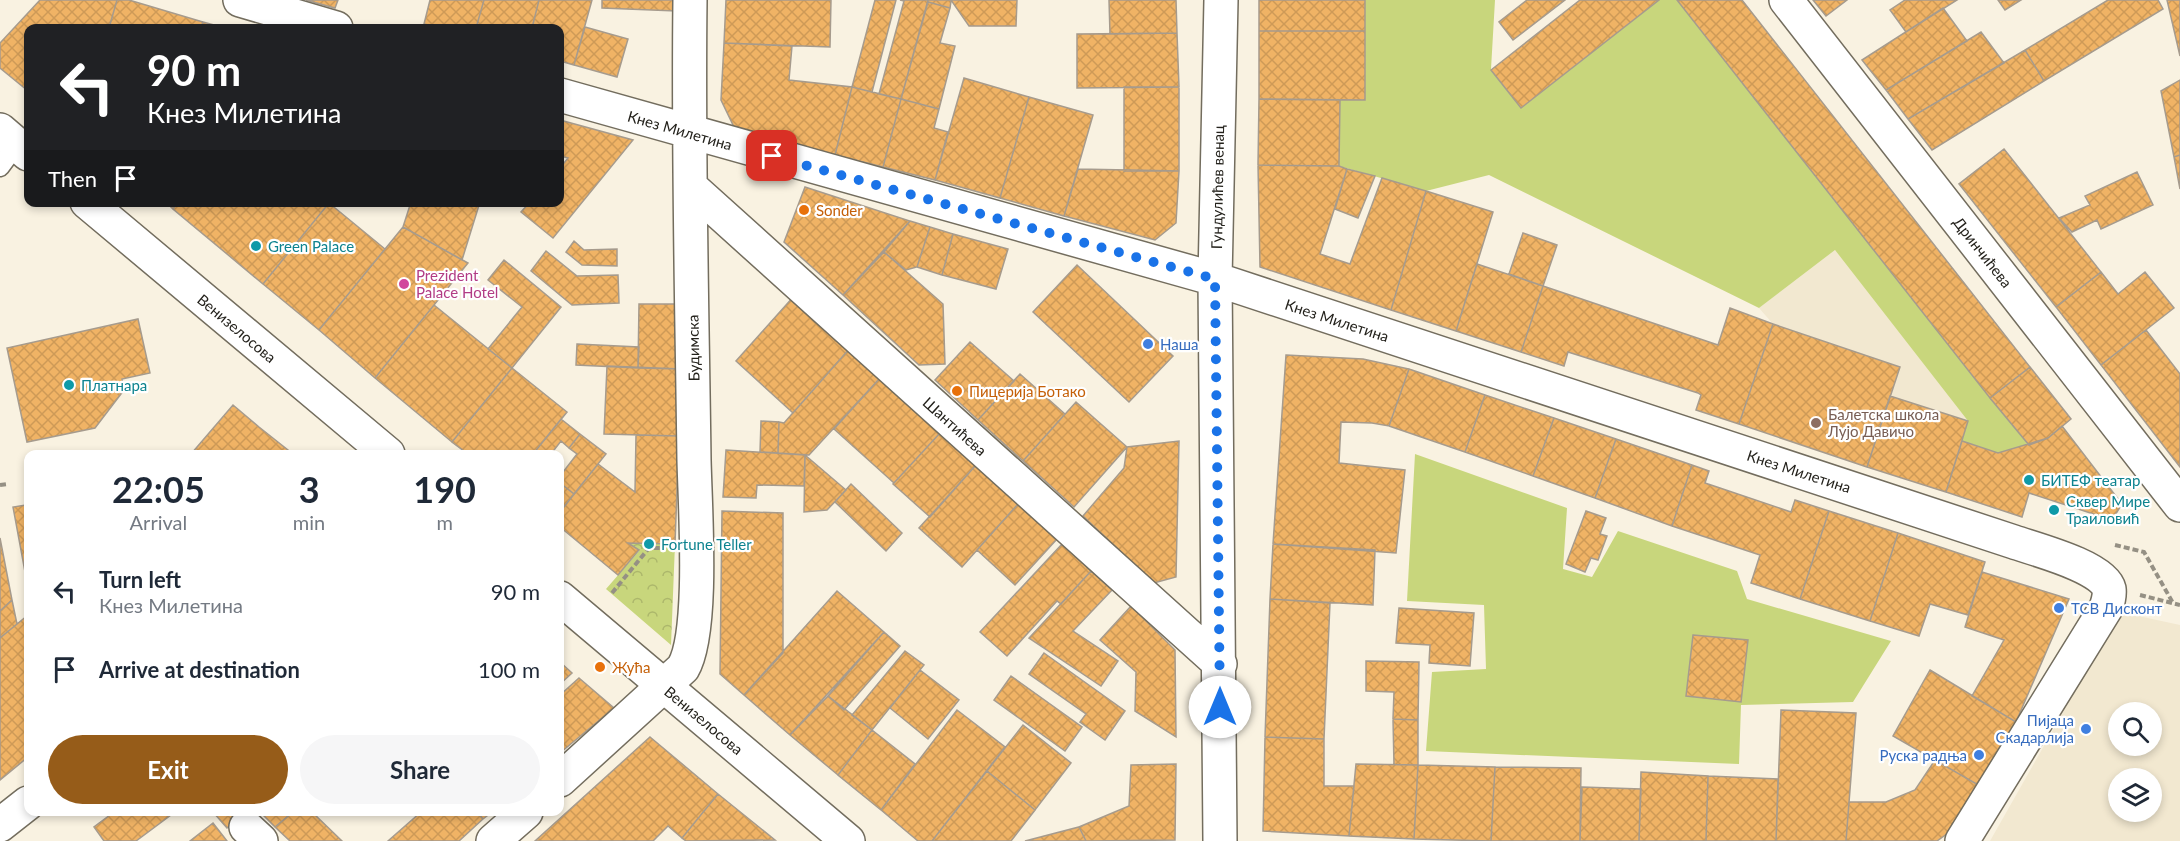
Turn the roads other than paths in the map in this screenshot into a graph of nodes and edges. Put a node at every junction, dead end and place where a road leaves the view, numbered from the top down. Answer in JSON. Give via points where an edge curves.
{"nodes":[{"id":1,"x":240,"y":0,"type":"edge"},
{"id":2,"x":690,"y":0,"type":"edge"},
{"id":3,"x":1221,"y":0,"type":"edge"},
{"id":4,"x":1786,"y":0,"type":"edge"},
{"id":5,"x":322,"y":24,"type":"edge"},
{"id":6,"x":564,"y":96,"type":"edge"},
{"id":7,"x":690,"y":133,"type":"junction"},
{"id":8,"x":691,"y":187,"type":"junction"},
{"id":9,"x":93,"y":207,"type":"edge"},
{"id":10,"x":1215,"y":279,"type":"junction"},
{"id":11,"x":383,"y":450,"type":"edge"},
{"id":12,"x":2180,"y":505,"type":"edge"},
{"id":13,"x":564,"y":601,"type":"edge"},
{"id":14,"x":1220,"y":664,"type":"junction"},
{"id":15,"x":663,"y":686,"type":"junction"},
{"id":16,"x":564,"y":776,"type":"edge"},
{"id":17,"x":24,"y":805,"type":"edge"},
{"id":18,"x":522,"y":816,"type":"edge"},
{"id":19,"x":0,"y":825,"type":"edge"},
{"id":20,"x":494,"y":841,"type":"edge"},
{"id":21,"x":848,"y":841,"type":"edge"},
{"id":22,"x":1220,"y":841,"type":"edge"},
{"id":23,"x":1962,"y":841,"type":"edge"}],
"edges":[{"from":1,"to":5,"type":"street"},
{"from":2,"to":7,"type":"street","name":"Будимска"},
{"from":3,"to":10,"type":"street","name":"Гундулићев венац"},
{"from":4,"to":12,"type":"street","name":"Дринчићева"},
{"from":6,"to":7,"type":"street","name":"Кнез Милетина"},
{"from":7,"to":8,"type":"street","name":"Будимска"},
{"from":7,"to":10,"type":"street","name":"Кнез Милетина"},
{"from":8,"to":14,"type":"street","name":"Шантићева"},
{"from":8,"to":15,"type":"street","name":"Будимска","via":[[694,633],[683,668]]},
{"from":9,"to":11,"type":"street","name":"Венизелосова"},
{"from":10,"to":14,"type":"street","name":"Гундулићев венац"},
{"from":10,"to":23,"type":"street","name":"Кнез Милетина","via":[[2014,542],[2090,570],[2117,586],[2109,589],[2106,608]]},
{"from":13,"to":15,"type":"street","name":"Венизелосова"},
{"from":14,"to":22,"type":"street","name":"Гундулићев венац"},
{"from":15,"to":16,"type":"street","name":"Будимска"},
{"from":15,"to":21,"type":"street","name":"Венизелосова"},
{"from":17,"to":19,"type":"street"},
{"from":18,"to":20,"type":"street"}]}
